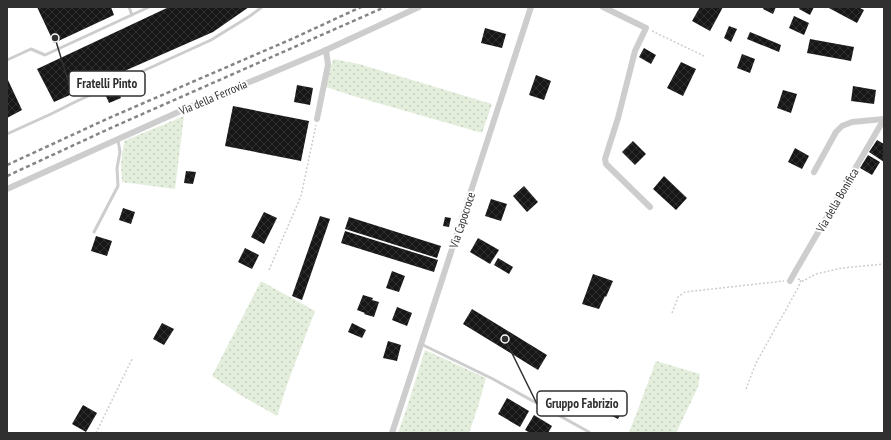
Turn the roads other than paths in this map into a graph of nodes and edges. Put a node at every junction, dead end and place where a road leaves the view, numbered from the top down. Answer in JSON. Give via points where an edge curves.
{"nodes":[{"id":1,"x":128,"y":7,"type":"edge"},
{"id":2,"x":149,"y":7,"type":"edge"},
{"id":3,"x":262,"y":7,"type":"edge"},
{"id":4,"x":419,"y":7,"type":"edge"},
{"id":5,"x":531,"y":7,"type":"edge"},
{"id":6,"x":604,"y":7,"type":"edge"},
{"id":7,"x":144,"y":8,"type":"edge"},
{"id":8,"x":132,"y":15,"type":"junction"},
{"id":9,"x":326,"y":50,"type":"junction"},
{"id":10,"x":7,"y":60,"type":"edge"},
{"id":11,"x":317,"y":119,"type":"road end"},
{"id":12,"x":884,"y":119,"type":"edge"},
{"id":13,"x":7,"y":134,"type":"edge"},
{"id":14,"x":118,"y":140,"type":"junction"},
{"id":15,"x":814,"y":172,"type":"dead end"},
{"id":16,"x":7,"y":189,"type":"edge"},
{"id":17,"x":650,"y":207,"type":"dead end"},
{"id":18,"x":94,"y":232,"type":"dead end"},
{"id":19,"x":790,"y":281,"type":"road end"},
{"id":20,"x":421,"y":344,"type":"junction"},
{"id":21,"x":589,"y":432,"type":"edge"},
{"id":22,"x":392,"y":433,"type":"edge"}],
"edges":[{"from":1,"to":8,"type":"lane"},
{"from":2,"to":7,"type":"lane"},
{"from":3,"to":13,"type":"lane","via":[[211,40]]},
{"from":4,"to":9,"type":"street","name":"Via della Ferrovia"},
{"from":5,"to":20,"type":"street","name":"Via Capocroce"},
{"from":6,"to":17,"type":"street","via":[[646,28],[635,51],[605,159],[606,164]]},
{"from":7,"to":8,"type":"lane"},
{"from":8,"to":10,"type":"lane","via":[[45,55],[31,49]]},
{"from":9,"to":11,"type":"street","via":[[328,65]]},
{"from":9,"to":14,"type":"street","name":"Via della Ferrovia","via":[[185,108]]},
{"from":12,"to":15,"type":"street","via":[[852,122],[842,126],[836,132]]},
{"from":12,"to":19,"type":"street","name":"Via della Bonifica"},
{"from":14,"to":16,"type":"street","name":"Via della Ferrovia"},
{"from":14,"to":18,"type":"lane","via":[[118,186]]},
{"from":20,"to":21,"type":"lane","via":[[493,379]]},
{"from":20,"to":22,"type":"street","name":"Via Capocroce"}]}
